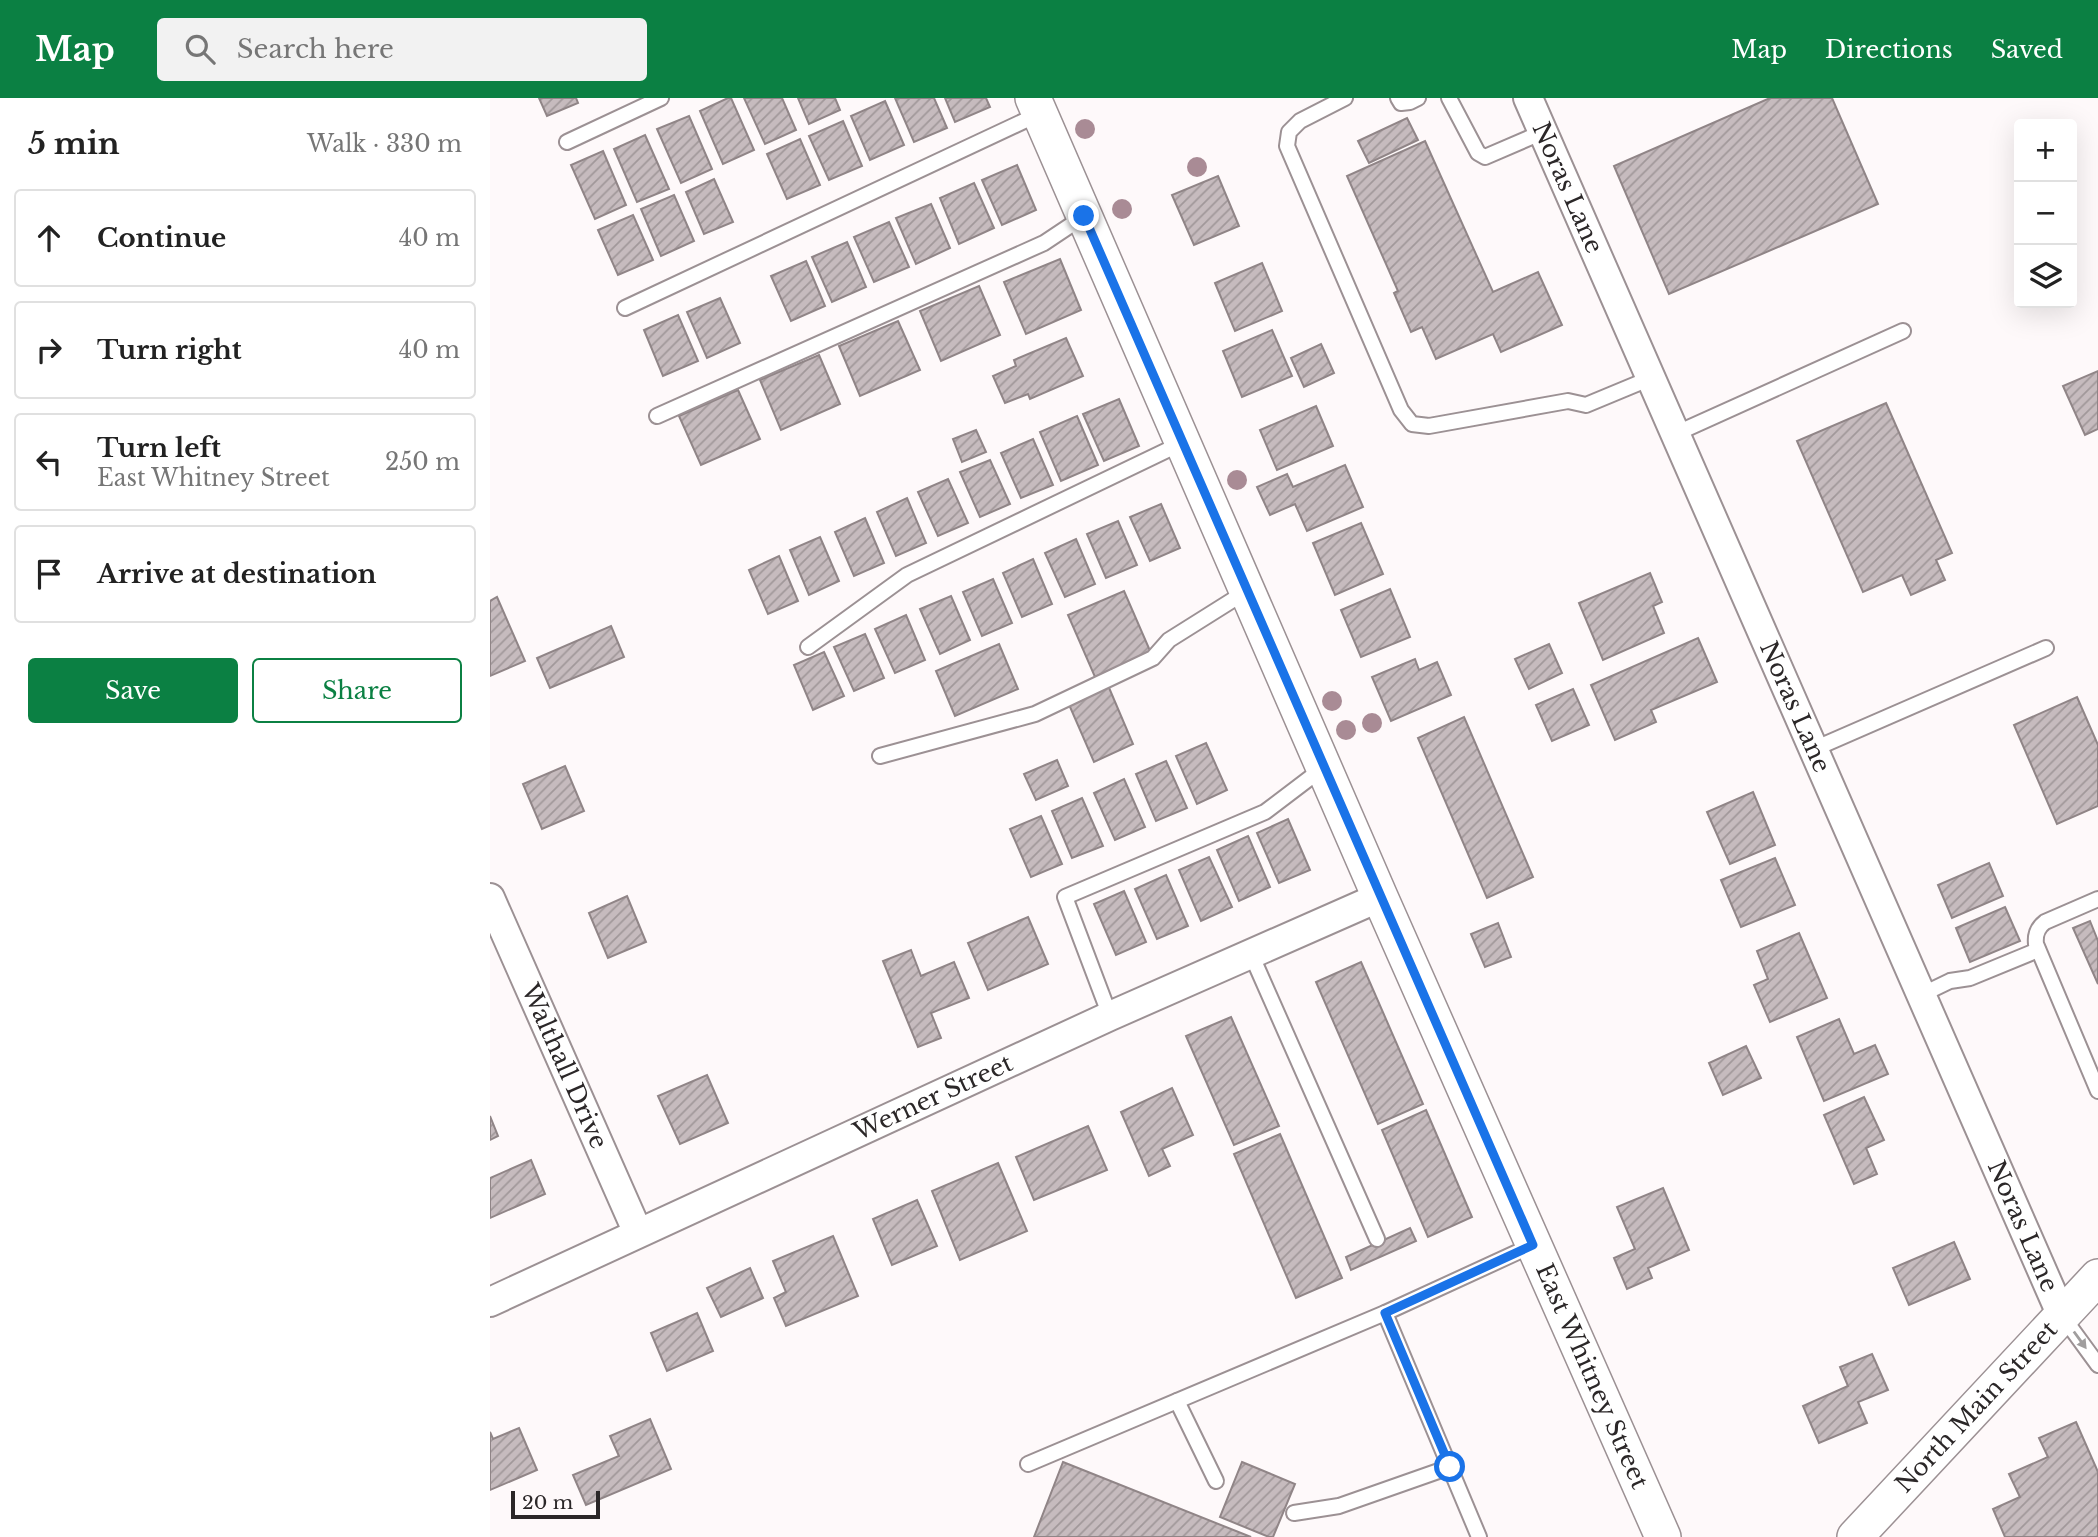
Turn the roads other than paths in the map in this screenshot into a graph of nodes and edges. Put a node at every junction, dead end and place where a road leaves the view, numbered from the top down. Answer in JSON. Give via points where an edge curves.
{"nodes":[{"id":1,"x":661,"y":98,"type":"edge"},
{"id":2,"x":1345,"y":98,"type":"edge"},
{"id":3,"x":1398,"y":98,"type":"edge"},
{"id":4,"x":1419,"y":98,"type":"edge"},
{"id":5,"x":1449,"y":98,"type":"edge"},
{"id":6,"x":1528,"y":98,"type":"edge"},
{"id":7,"x":1037,"y":106,"type":"edge"},
{"id":8,"x":1543,"y":132,"type":"junction"},
{"id":9,"x":567,"y":142,"type":"dead end"},
{"id":10,"x":1084,"y":216,"type":"junction"},
{"id":11,"x":625,"y":308,"type":"dead end"},
{"id":12,"x":1903,"y":331,"type":"dead end"},
{"id":13,"x":1651,"y":378,"type":"junction"},
{"id":14,"x":657,"y":416,"type":"dead end"},
{"id":15,"x":1675,"y":435,"type":"junction"},
{"id":16,"x":1184,"y":443,"type":"junction"},
{"id":17,"x":1248,"y":591,"type":"junction"},
{"id":18,"x":808,"y":647,"type":"dead end"},
{"id":19,"x":2046,"y":648,"type":"dead end"},
{"id":20,"x":1814,"y":749,"type":"junction"},
{"id":21,"x":880,"y":756,"type":"dead end"},
{"id":22,"x":1325,"y":767,"type":"junction"},
{"id":23,"x":1380,"y":897,"type":"junction"},
{"id":24,"x":490,"y":898,"type":"edge"},
{"id":25,"x":2098,"y":899,"type":"edge"},
{"id":26,"x":2038,"y":950,"type":"junction"},
{"id":27,"x":1251,"y":954,"type":"junction"},
{"id":28,"x":1921,"y":995,"type":"junction"},
{"id":29,"x":1110,"y":1016,"type":"junction"},
{"id":30,"x":2098,"y":1091,"type":"edge"},
{"id":31,"x":638,"y":1233,"type":"junction"},
{"id":32,"x":1377,"y":1239,"type":"dead end"},
{"id":33,"x":1533,"y":1245,"type":"junction"},
{"id":34,"x":2098,"y":1277,"type":"edge"},
{"id":35,"x":490,"y":1302,"type":"edge"},
{"id":36,"x":1385,"y":1313,"type":"junction"},
{"id":37,"x":2062,"y":1315,"type":"junction"},
{"id":38,"x":2098,"y":1365,"type":"edge"},
{"id":39,"x":1177,"y":1401,"type":"junction"},
{"id":40,"x":1028,"y":1464,"type":"dead end"},
{"id":41,"x":1450,"y":1467,"type":"junction"},
{"id":42,"x":1216,"y":1481,"type":"dead end"},
{"id":43,"x":1294,"y":1513,"type":"dead end"},
{"id":44,"x":1479,"y":1537,"type":"edge"},
{"id":45,"x":1663,"y":1537,"type":"edge"},
{"id":46,"x":1855,"y":1537,"type":"edge"}],
"edges":[{"from":1,"to":9,"type":"lane"},
{"from":2,"to":13,"type":"lane","via":[[1300,121],[1289,132],[1287,146],[1401,410],[1412,424],[1429,426],[1569,401],[1586,405]]},
{"from":3,"to":4,"type":"lane","via":[[1401,103]]},
{"from":5,"to":8,"type":"lane","via":[[1478,153],[1485,157]]},
{"from":6,"to":8,"type":"street","name":"Noras Lane"},
{"from":7,"to":10,"type":"street","name":"East Whitney Street"},
{"from":7,"to":11,"type":"lane"},
{"from":8,"to":13,"type":"street","name":"Noras Lane"},
{"from":10,"to":14,"type":"lane","via":[[1044,243]]},
{"from":10,"to":16,"type":"street","name":"East Whitney Street"},
{"from":12,"to":15,"type":"lane"},
{"from":13,"to":15,"type":"street","name":"Noras Lane"},
{"from":15,"to":20,"type":"street","name":"Noras Lane"},
{"from":16,"to":17,"type":"street","name":"East Whitney Street"},
{"from":16,"to":18,"type":"lane","via":[[907,575]]},
{"from":17,"to":21,"type":"lane","via":[[1169,640],[1153,658],[1035,714]]},
{"from":17,"to":22,"type":"street","name":"East Whitney Street"},
{"from":19,"to":20,"type":"lane"},
{"from":20,"to":28,"type":"street","name":"Noras Lane"},
{"from":22,"to":23,"type":"street","name":"East Whitney Street"},
{"from":22,"to":29,"type":"lane","via":[[1265,812],[1065,897]]},
{"from":23,"to":27,"type":"street","name":"Werner Street"},
{"from":23,"to":33,"type":"street","name":"East Whitney Street"},
{"from":24,"to":31,"type":"street","name":"Walthall Drive"},
{"from":25,"to":26,"type":"lane","via":[[2038,927]]},
{"from":26,"to":28,"type":"lane"},
{"from":26,"to":30,"type":"lane"},
{"from":27,"to":29,"type":"street","name":"Werner Street"},
{"from":27,"to":32,"type":"lane"},
{"from":28,"to":37,"type":"street","name":"Noras Lane"},
{"from":29,"to":31,"type":"street","name":"Werner Street"},
{"from":31,"to":35,"type":"street","name":"Werner Street"},
{"from":33,"to":36,"type":"lane"},
{"from":33,"to":45,"type":"street","name":"East Whitney Street"},
{"from":34,"to":37,"type":"street","name":"North Main Street"},
{"from":36,"to":39,"type":"lane"},
{"from":36,"to":41,"type":"lane"},
{"from":37,"to":38,"type":"lane","one_way":true},
{"from":37,"to":46,"type":"street","name":"North Main Street"},
{"from":39,"to":40,"type":"lane"},
{"from":39,"to":42,"type":"lane"},
{"from":41,"to":43,"type":"lane","via":[[1339,1506]]},
{"from":41,"to":44,"type":"lane"}]}
